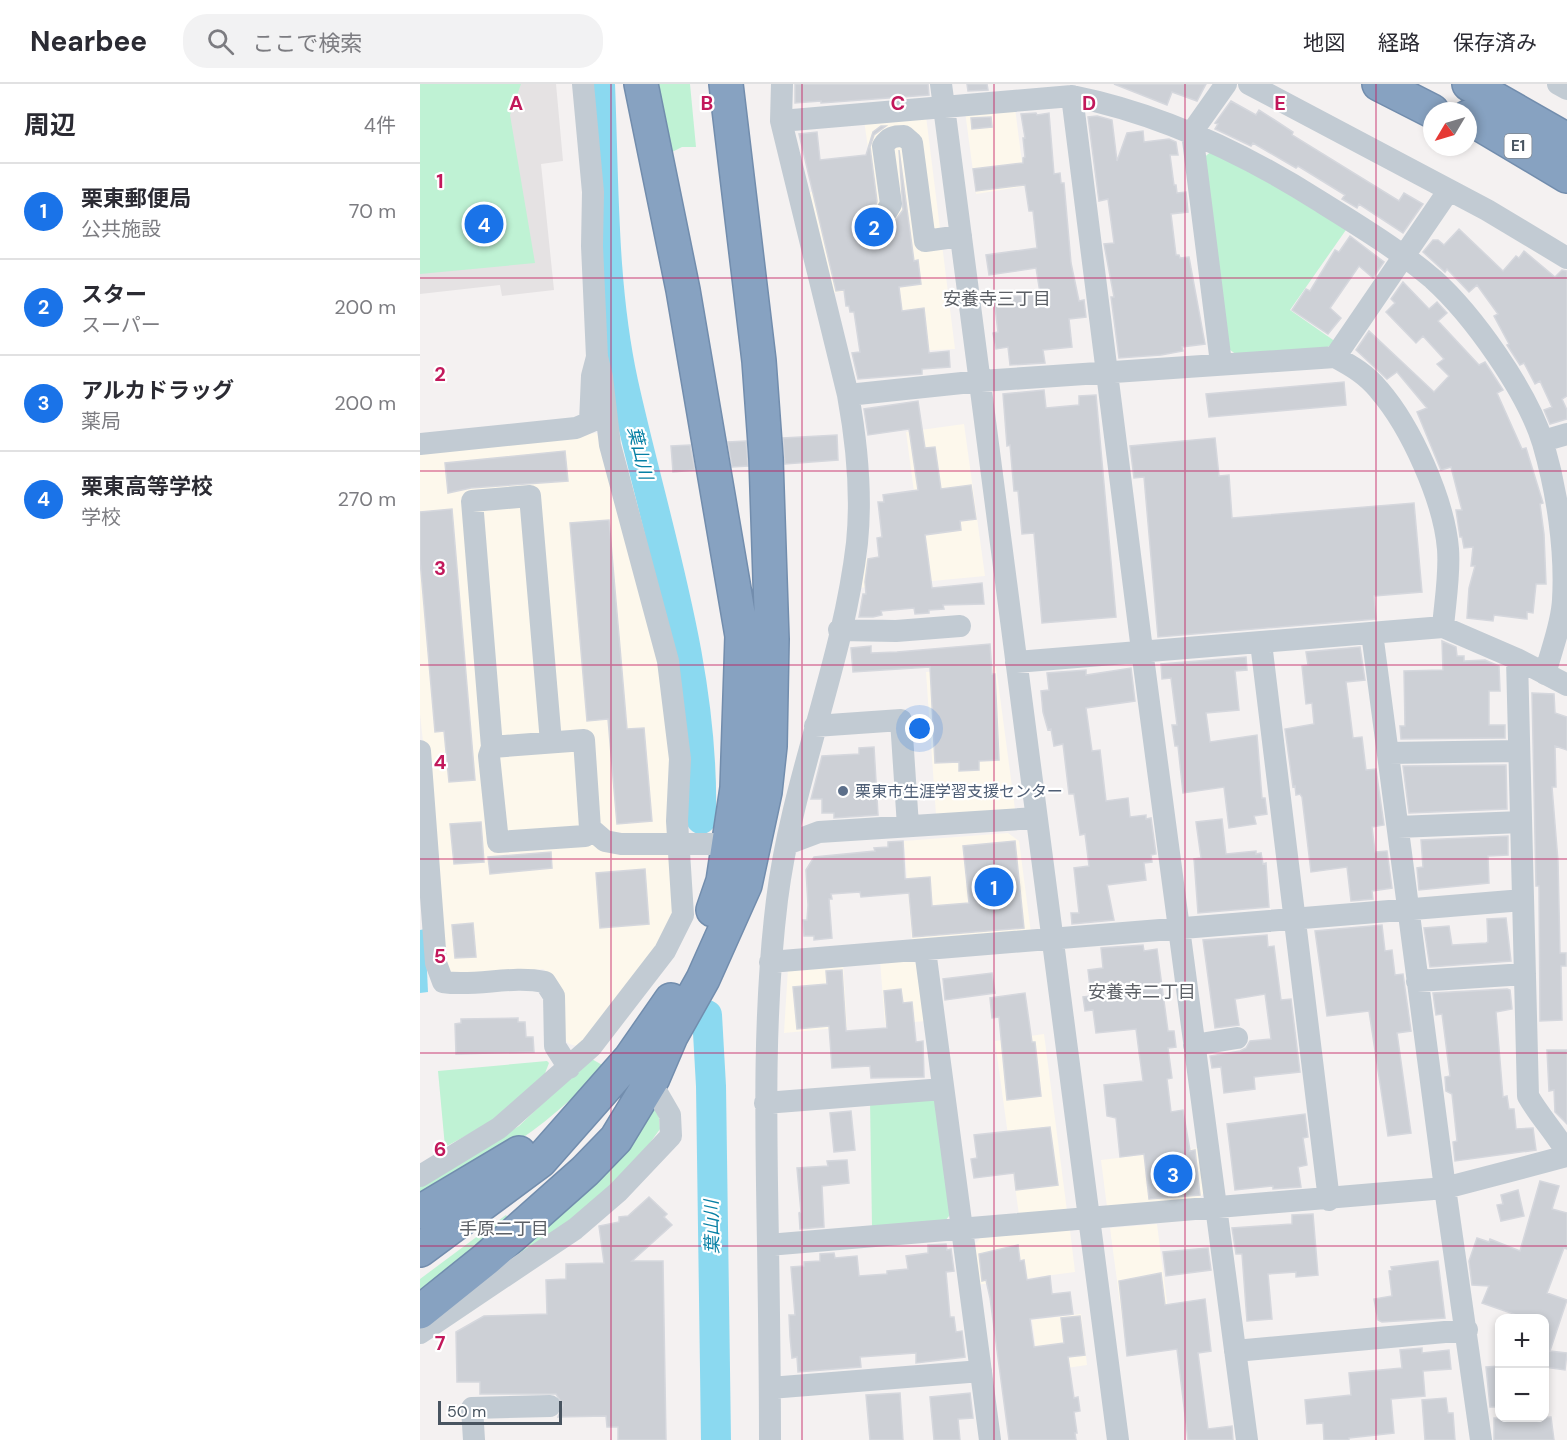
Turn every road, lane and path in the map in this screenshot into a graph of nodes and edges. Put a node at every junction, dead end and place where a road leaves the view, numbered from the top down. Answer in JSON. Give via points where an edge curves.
{"nodes":[{"id":1,"x":583,"y":84,"type":"edge"},
{"id":2,"x":641,"y":84,"type":"edge"},
{"id":3,"x":650,"y":84,"type":"edge"},
{"id":4,"x":706,"y":84,"type":"edge"},
{"id":5,"x":726,"y":84,"type":"edge"},
{"id":6,"x":782,"y":84,"type":"edge"},
{"id":7,"x":1226,"y":84,"type":"edge"},
{"id":8,"x":1249,"y":84,"type":"edge"},
{"id":9,"x":1379,"y":84,"type":"edge"},
{"id":10,"x":1413,"y":84,"type":"edge"},
{"id":11,"x":1469,"y":84,"type":"edge"},
{"id":12,"x":1558,"y":84,"type":"edge"},
{"id":13,"x":1567,"y":89,"type":"edge"},
{"id":14,"x":942,"y":95,"type":"edge"},
{"id":15,"x":1072,"y":96,"type":"junction"},
{"id":16,"x":1443,"y":102,"type":"edge"},
{"id":17,"x":1423,"y":106,"type":"edge"},
{"id":18,"x":781,"y":121,"type":"junction"},
{"id":19,"x":1477,"y":123,"type":"edge"},
{"id":20,"x":653,"y":132,"type":"junction"},
{"id":21,"x":1192,"y":132,"type":"junction"},
{"id":22,"x":1477,"y":133,"type":"edge"},
{"id":23,"x":1567,"y":140,"type":"edge"},
{"id":24,"x":735,"y":161,"type":"junction"},
{"id":25,"x":952,"y":170,"type":"junction"},
{"id":26,"x":1567,"y":178,"type":"edge"},
{"id":27,"x":1449,"y":190,"type":"junction"},
{"id":28,"x":961,"y":236,"type":"junction"},
{"id":29,"x":1401,"y":257,"type":"junction"},
{"id":30,"x":1567,"y":258,"type":"edge"},
{"id":31,"x":597,"y":357,"type":"junction"},
{"id":32,"x":1335,"y":357,"type":"junction"},
{"id":33,"x":1221,"y":363,"type":"junction"},
{"id":34,"x":1107,"y":374,"type":"junction"},
{"id":35,"x":981,"y":381,"type":"junction"},
{"id":36,"x":848,"y":395,"type":"junction"},
{"id":37,"x":1567,"y":434,"type":"edge"},
{"id":38,"x":1543,"y":441,"type":"junction"},
{"id":39,"x":420,"y":444,"type":"edge"},
{"id":40,"x":1563,"y":514,"type":"edge"},
{"id":41,"x":960,"y":626,"type":"dead end"},
{"id":42,"x":1443,"y":627,"type":"junction"},
{"id":43,"x":839,"y":630,"type":"junction"},
{"id":44,"x":1372,"y":633,"type":"junction"},
{"id":45,"x":1261,"y":644,"type":"junction"},
{"id":46,"x":1142,"y":650,"type":"junction"},
{"id":47,"x":1517,"y":658,"type":"junction"},
{"id":48,"x":1016,"y":662,"type":"junction"},
{"id":49,"x":1545,"y":674,"type":"junction"},
{"id":50,"x":1567,"y":685,"type":"edge"},
{"id":51,"x":815,"y":726,"type":"junction"},
{"id":52,"x":551,"y":742,"type":"junction"},
{"id":53,"x":492,"y":747,"type":"junction"},
{"id":54,"x":420,"y":751,"type":"edge"},
{"id":55,"x":1519,"y":751,"type":"junction"},
{"id":56,"x":1389,"y":753,"type":"junction"},
{"id":57,"x":1036,"y":818,"type":"junction"},
{"id":58,"x":1521,"y":822,"type":"junction"},
{"id":59,"x":908,"y":826,"type":"junction"},
{"id":60,"x":1398,"y":827,"type":"junction"},
{"id":61,"x":590,"y":828,"type":"junction"},
{"id":62,"x":678,"y":844,"type":"junction"},
{"id":63,"x":787,"y":844,"type":"junction"},
{"id":64,"x":740,"y":848,"type":"junction"},
{"id":65,"x":1523,"y":900,"type":"junction"},
{"id":66,"x":1408,"y":911,"type":"junction"},
{"id":67,"x":1294,"y":919,"type":"junction"},
{"id":68,"x":1179,"y":928,"type":"junction"},
{"id":69,"x":1052,"y":939,"type":"junction"},
{"id":70,"x":925,"y":950,"type":"junction"},
{"id":71,"x":770,"y":962,"type":"junction"},
{"id":72,"x":1525,"y":974,"type":"junction"},
{"id":73,"x":1417,"y":981,"type":"junction"},
{"id":74,"x":671,"y":1036,"type":"junction"},
{"id":75,"x":1237,"y":1038,"type":"dead end"},
{"id":76,"x":1194,"y":1045,"type":"junction"},
{"id":77,"x":591,"y":1047,"type":"junction"},
{"id":78,"x":614,"y":1061,"type":"dead end"},
{"id":79,"x":568,"y":1068,"type":"junction"},
{"id":80,"x":943,"y":1089,"type":"junction"},
{"id":81,"x":659,"y":1096,"type":"dead end"},
{"id":82,"x":597,"y":1099,"type":"junction"},
{"id":83,"x":765,"y":1103,"type":"junction"},
{"id":84,"x":1561,"y":1125,"type":"edge"},
{"id":85,"x":1567,"y":1154,"type":"edge"},
{"id":86,"x":420,"y":1176,"type":"edge"},
{"id":87,"x":1444,"y":1188,"type":"junction"},
{"id":88,"x":1329,"y":1200,"type":"junction"},
{"id":89,"x":1216,"y":1209,"type":"junction"},
{"id":90,"x":420,"y":1212,"type":"edge"},
{"id":91,"x":1089,"y":1220,"type":"junction"},
{"id":92,"x":962,"y":1230,"type":"junction"},
{"id":93,"x":768,"y":1245,"type":"junction"},
{"id":94,"x":420,"y":1250,"type":"edge"},
{"id":95,"x":420,"y":1269,"type":"edge"},
{"id":96,"x":420,"y":1312,"type":"edge"},
{"id":97,"x":1467,"y":1330,"type":"junction"},
{"id":98,"x":420,"y":1333,"type":"edge"},
{"id":99,"x":1235,"y":1351,"type":"junction"},
{"id":100,"x":981,"y":1371,"type":"junction"},
{"id":101,"x":770,"y":1388,"type":"junction"},
{"id":102,"x":550,"y":1406,"type":"dead end"},
{"id":103,"x":474,"y":1440,"type":"edge"},
{"id":104,"x":770,"y":1440,"type":"edge"},
{"id":105,"x":990,"y":1440,"type":"edge"},
{"id":106,"x":1119,"y":1440,"type":"edge"},
{"id":107,"x":1247,"y":1440,"type":"edge"},
{"id":108,"x":1481,"y":1440,"type":"edge"}],
"edges":[{"from":1,"to":31,"type":"street","via":[[593,192]]},
{"from":2,"to":20,"type":"highway"},
{"from":3,"to":20,"type":"highway"},
{"from":4,"to":24,"type":"highway"},
{"from":5,"to":24,"type":"highway"},
{"from":6,"to":18,"type":"street"},
{"from":7,"to":21,"type":"street"},
{"from":8,"to":27,"type":"street"},
{"from":9,"to":17,"type":"highway"},
{"from":10,"to":16,"type":"highway"},
{"from":11,"to":23,"type":"highway","number":"E1"},
{"from":12,"to":13,"type":"street"},
{"from":14,"to":15,"type":"street"},
{"from":14,"to":18,"type":"street"},
{"from":14,"to":25,"type":"street"},
{"from":15,"to":21,"type":"street"},
{"from":15,"to":34,"type":"street"},
{"from":18,"to":36,"type":"street"},
{"from":19,"to":26,"type":"highway","number":"E1"},
{"from":20,"to":64,"type":"highway","via":[[714,460],[742,636],[737,788]]},
{"from":21,"to":29,"type":"street","via":[[1265,166]]},
{"from":21,"to":33,"type":"street"},
{"from":22,"to":26,"type":"highway"},
{"from":24,"to":64,"type":"highway","via":[[759,361],[771,639],[770,746],[765,792]]},
{"from":25,"to":28,"type":"street"},
{"from":25,"to":28,"type":"street","via":[[924,173],[917,135],[910,127],[892,124],[877,136],[874,146],[884,207],[891,204],[884,146],[887,140],[904,136],[912,143],[925,241]]},
{"from":27,"to":29,"type":"street"},
{"from":27,"to":30,"type":"street"},
{"from":28,"to":35,"type":"street"},
{"from":29,"to":32,"type":"street"},
{"from":29,"to":38,"type":"street","via":[[1433,279],[1479,329],[1514,384]]},
{"from":31,"to":39,"type":"street","via":[[590,422],[584,426]]},
{"from":31,"to":62,"type":"street","via":[[610,446],[668,661],[680,759]]},
{"from":32,"to":33,"type":"street"},
{"from":32,"to":42,"type":"street","via":[[1361,371],[1380,391],[1409,435],[1436,495],[1448,549]]},
{"from":33,"to":34,"type":"street"},
{"from":34,"to":35,"type":"street"},
{"from":34,"to":46,"type":"street"},
{"from":35,"to":36,"type":"street"},
{"from":35,"to":48,"type":"street"},
{"from":36,"to":43,"type":"street","via":[[860,486],[851,585]]},
{"from":37,"to":38,"type":"street"},
{"from":38,"to":40,"type":"street"},
{"from":40,"to":49,"type":"street","via":[[1563,601]]},
{"from":41,"to":43,"type":"street","via":[[896,632]]},
{"from":42,"to":44,"type":"street"},
{"from":42,"to":47,"type":"street"},
{"from":43,"to":51,"type":"street"},
{"from":44,"to":45,"type":"street"},
{"from":44,"to":56,"type":"street"},
{"from":45,"to":46,"type":"street"},
{"from":45,"to":67,"type":"street"},
{"from":46,"to":48,"type":"street"},
{"from":46,"to":68,"type":"street"},
{"from":47,"to":49,"type":"street"},
{"from":47,"to":55,"type":"street"},
{"from":48,"to":57,"type":"street"},
{"from":49,"to":50,"type":"street"},
{"from":51,"to":59,"type":"street","via":[[901,720]]},
{"from":51,"to":63,"type":"street"},
{"from":52,"to":53,"type":"street"},
{"from":52,"to":53,"type":"street","via":[[530,496],[472,501]]},
{"from":52,"to":61,"type":"street","via":[[584,740]]},
{"from":53,"to":61,"type":"street","via":[[489,756],[498,842],[585,836]]},
{"from":54,"to":79,"type":"street","via":[[436,963],[443,982],[545,982],[554,996],[555,1046]]},
{"from":55,"to":56,"type":"street"},
{"from":55,"to":58,"type":"street"},
{"from":56,"to":60,"type":"street"},
{"from":57,"to":59,"type":"street"},
{"from":57,"to":69,"type":"street"},
{"from":58,"to":60,"type":"street"},
{"from":58,"to":65,"type":"street"},
{"from":59,"to":63,"type":"street","via":[[819,832]]},
{"from":60,"to":66,"type":"street"},
{"from":61,"to":62,"type":"street","via":[[605,841],[621,844]]},
{"from":62,"to":64,"type":"street"},
{"from":62,"to":77,"type":"street","via":[[683,915],[676,932]]},
{"from":63,"to":71,"type":"street"},
{"from":64,"to":74,"type":"highway","via":[[745,885],[703,979]]},
{"from":64,"to":82,"type":"highway","via":[[723,881],[704,939],[669,1005]]},
{"from":65,"to":66,"type":"street"},
{"from":65,"to":72,"type":"street"},
{"from":66,"to":67,"type":"street"},
{"from":66,"to":73,"type":"street"},
{"from":67,"to":68,"type":"street"},
{"from":67,"to":88,"type":"street"},
{"from":68,"to":69,"type":"street"},
{"from":68,"to":76,"type":"street"},
{"from":69,"to":70,"type":"street"},
{"from":69,"to":91,"type":"street"},
{"from":70,"to":71,"type":"street"},
{"from":70,"to":80,"type":"street"},
{"from":71,"to":83,"type":"street"},
{"from":72,"to":73,"type":"street"},
{"from":72,"to":84,"type":"street","via":[[1528,1096],[1539,1116]]},
{"from":73,"to":87,"type":"street"},
{"from":74,"to":95,"type":"highway","via":[[602,1120],[545,1174]]},
{"from":74,"to":96,"type":"highway","via":[[653,1078],[616,1138],[494,1252]]},
{"from":75,"to":76,"type":"street"},
{"from":76,"to":89,"type":"street"},
{"from":77,"to":78,"type":"street"},
{"from":77,"to":79,"type":"street"},
{"from":79,"to":86,"type":"street","via":[[500,1128]]},
{"from":80,"to":83,"type":"street"},
{"from":80,"to":92,"type":"street"},
{"from":81,"to":98,"type":"street","via":[[670,1115],[671,1136],[618,1192],[575,1229]]},
{"from":82,"to":90,"type":"highway","via":[[496,1168]]},
{"from":82,"to":94,"type":"highway","via":[[540,1161]]},
{"from":83,"to":93,"type":"street"},
{"from":84,"to":85,"type":"street"},
{"from":85,"to":87,"type":"street"},
{"from":87,"to":88,"type":"street"},
{"from":87,"to":97,"type":"street"},
{"from":88,"to":89,"type":"street"},
{"from":89,"to":91,"type":"street"},
{"from":89,"to":99,"type":"street"},
{"from":91,"to":92,"type":"street"},
{"from":91,"to":106,"type":"street"},
{"from":92,"to":93,"type":"street"},
{"from":92,"to":100,"type":"street"},
{"from":93,"to":101,"type":"street"},
{"from":97,"to":99,"type":"street"},
{"from":97,"to":108,"type":"street"},
{"from":99,"to":107,"type":"street"},
{"from":100,"to":101,"type":"street"},
{"from":100,"to":105,"type":"street"},
{"from":101,"to":104,"type":"street"},
{"from":102,"to":103,"type":"street","via":[[472,1408]]}]}
